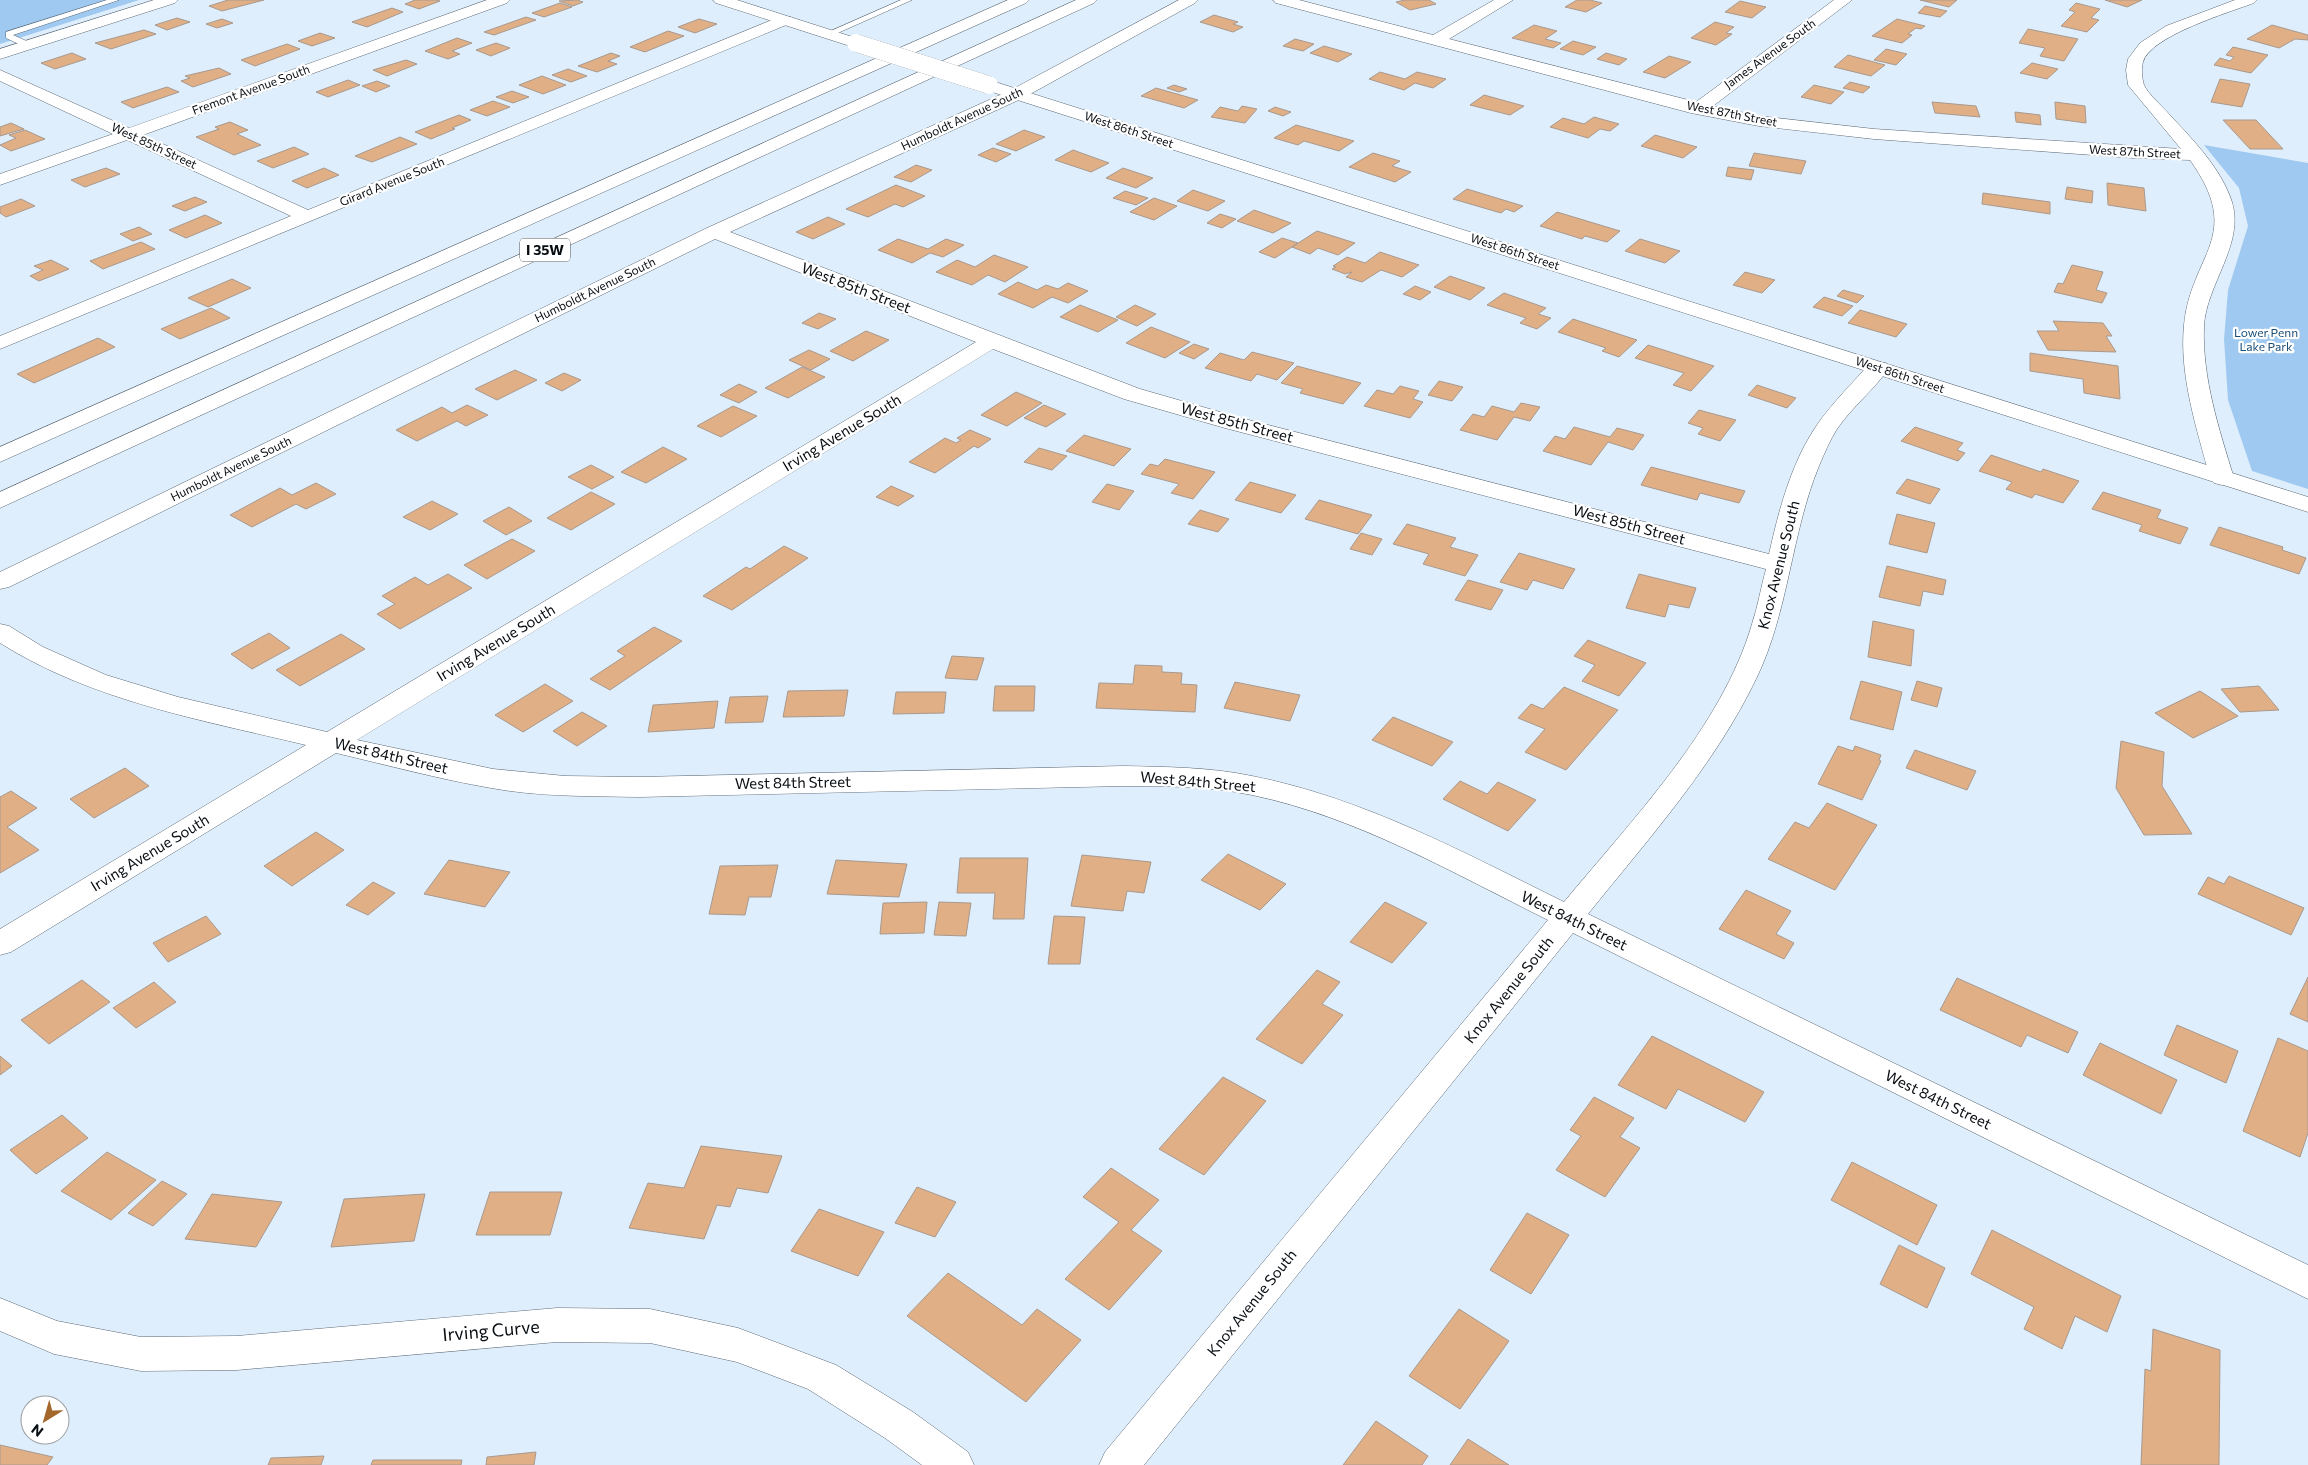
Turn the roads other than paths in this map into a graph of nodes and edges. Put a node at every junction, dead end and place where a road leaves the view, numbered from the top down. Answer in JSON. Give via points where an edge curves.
{"nodes":[{"id":1,"x":114,"y":0,"type":"edge"},
{"id":2,"x":170,"y":0,"type":"edge"},
{"id":3,"x":502,"y":0,"type":"edge"},
{"id":4,"x":721,"y":0,"type":"edge"},
{"id":5,"x":908,"y":0,"type":"edge"},
{"id":6,"x":1021,"y":0,"type":"edge"},
{"id":7,"x":1090,"y":0,"type":"edge"},
{"id":8,"x":1190,"y":0,"type":"edge"},
{"id":9,"x":1281,"y":0,"type":"edge"},
{"id":10,"x":1505,"y":0,"type":"edge"},
{"id":11,"x":1844,"y":0,"type":"edge"},
{"id":12,"x":2249,"y":0,"type":"edge"},
{"id":13,"x":785,"y":20,"type":"junction"},
{"id":14,"x":828,"y":34,"type":"junction"},
{"id":15,"x":1436,"y":40,"type":"junction"},
{"id":16,"x":28,"y":45,"type":"junction"},
{"id":17,"x":0,"y":54,"type":"edge"},
{"id":18,"x":0,"y":75,"type":"edge"},
{"id":19,"x":1017,"y":94,"type":"junction"},
{"id":20,"x":1697,"y":109,"type":"junction"},
{"id":21,"x":128,"y":134,"type":"junction"},
{"id":22,"x":2194,"y":155,"type":"junction"},
{"id":23,"x":0,"y":180,"type":"edge"},
{"id":24,"x":308,"y":217,"type":"junction"},
{"id":25,"x":714,"y":232,"type":"junction"},
{"id":26,"x":992,"y":341,"type":"junction"},
{"id":27,"x":0,"y":344,"type":"edge"},
{"id":28,"x":1878,"y":368,"type":"junction"},
{"id":29,"x":0,"y":456,"type":"edge"},
{"id":30,"x":2222,"y":478,"type":"junction"},
{"id":31,"x":0,"y":500,"type":"edge"},
{"id":32,"x":2308,"y":505,"type":"edge"},
{"id":33,"x":1777,"y":564,"type":"junction"},
{"id":34,"x":0,"y":582,"type":"edge"},
{"id":35,"x":0,"y":632,"type":"edge"},
{"id":36,"x":332,"y":742,"type":"junction"},
{"id":37,"x":1568,"y":918,"type":"junction"},
{"id":38,"x":0,"y":944,"type":"edge"},
{"id":39,"x":2308,"y":1283,"type":"edge"},
{"id":40,"x":0,"y":1314,"type":"edge"},
{"id":41,"x":954,"y":1465,"type":"edge"},
{"id":42,"x":1119,"y":1465,"type":"edge"}],
"edges":[{"from":1,"to":16,"type":"lane","via":[[9,34],[10,38]]},
{"from":2,"to":16,"type":"main road"},
{"from":3,"to":21,"type":"main road","name":"Fremont Avenue South"},
{"from":4,"to":13,"type":"main road","name":"West 86th Street"},
{"from":5,"to":14,"type":"lane"},
{"from":6,"to":29,"type":"main road","number":"I 35W"},
{"from":7,"to":31,"type":"main road","number":"I 35W"},
{"from":8,"to":19,"type":"main road","name":"Humboldt Avenue South"},
{"from":9,"to":15,"type":"main road","name":"West 87th Street"},
{"from":10,"to":15,"type":"main road"},
{"from":11,"to":20,"type":"main road","name":"James Avenue South"},
{"from":12,"to":22,"type":"main road","via":[[2170,31],[2150,41],[2138,54],[2133,69],[2136,85]]},
{"from":13,"to":14,"type":"main road","name":"West 86th Street"},
{"from":13,"to":24,"type":"main road","name":"Girard Avenue South"},
{"from":14,"to":19,"type":"main road","name":"West 86th Street","bridge":true},
{"from":15,"to":20,"type":"main road","name":"West 87th Street"},
{"from":16,"to":17,"type":"main road"},
{"from":18,"to":21,"type":"main road","name":"West 85th Street"},
{"from":19,"to":25,"type":"main road","name":"Humboldt Avenue South"},
{"from":19,"to":28,"type":"main road","name":"West 86th Street"},
{"from":20,"to":22,"type":"main road","name":"West 87th Street","via":[[1816,128]]},
{"from":21,"to":23,"type":"main road","name":"Fremont Avenue South"},
{"from":21,"to":24,"type":"main road","name":"West 85th Street"},
{"from":22,"to":30,"type":"main road","via":[[2213,180],[2223,206],[2225,230],[2202,288],[2194,323],[2201,405]]},
{"from":24,"to":27,"type":"main road","name":"Girard Avenue South"},
{"from":25,"to":26,"type":"main road","name":"West 85th Street"},
{"from":25,"to":34,"type":"main road","name":"Humboldt Avenue South"},
{"from":26,"to":33,"type":"main road","name":"West 85th Street","via":[[1132,394],[1233,423]]},
{"from":26,"to":36,"type":"main road","name":"Irving Avenue South"},
{"from":28,"to":30,"type":"main road","name":"West 86th Street"},
{"from":28,"to":33,"type":"main road","name":"Knox Avenue South","via":[[1827,427],[1792,507]]},
{"from":30,"to":32,"type":"main road","name":"West 86th Street"},
{"from":33,"to":37,"type":"main road","name":"Knox Avenue South","via":[[1765,625],[1744,676],[1716,727],[1680,781]]},
{"from":35,"to":36,"type":"main road","name":"West 84th Street","via":[[34,653],[97,681],[173,704]]},
{"from":36,"to":37,"type":"main road","name":"West 84th Street","via":[[493,779],[565,786],[1123,776],[1195,778],[1266,788],[1336,808],[1402,836]]},
{"from":36,"to":38,"type":"main road","name":"Irving Avenue South"},
{"from":37,"to":39,"type":"main road","name":"West 84th Street"},
{"from":37,"to":42,"type":"main road","name":"Knox Avenue South"},
{"from":40,"to":41,"type":"main road","name":"Irving Curve","via":[[54,1337],[141,1354],[238,1352],[557,1325],[650,1326],[738,1345],[822,1377],[899,1425]]}]}
